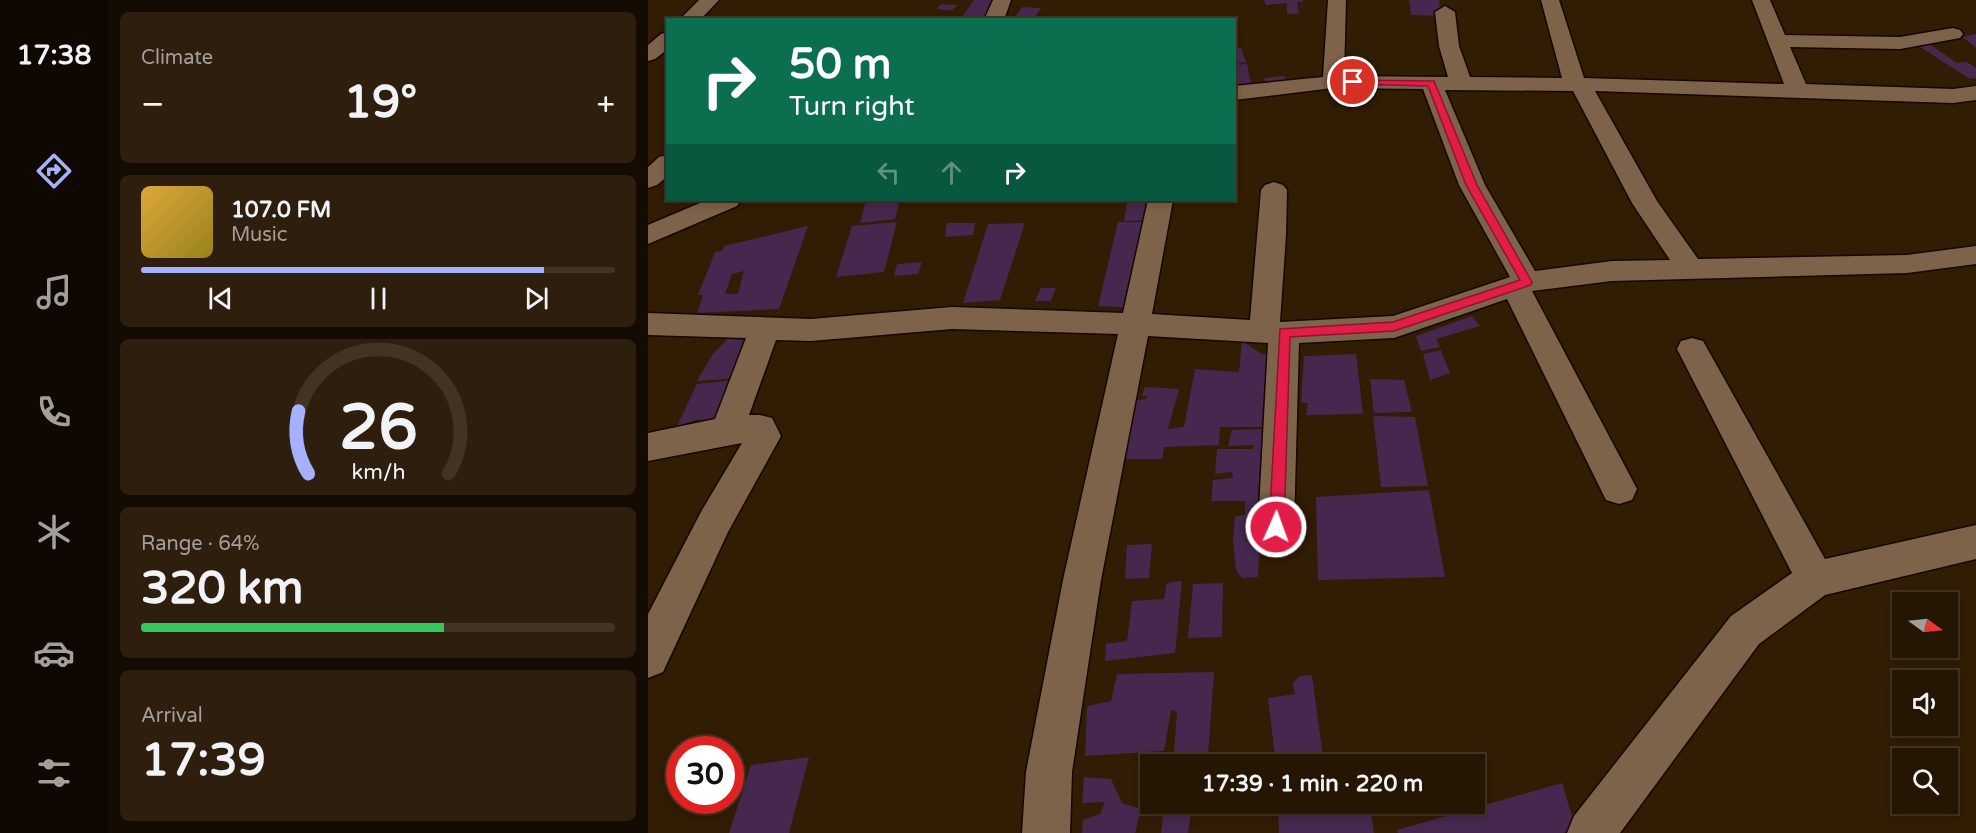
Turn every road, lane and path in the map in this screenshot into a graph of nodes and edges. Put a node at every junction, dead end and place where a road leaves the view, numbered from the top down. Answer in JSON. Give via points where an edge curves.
{"nodes":[{"id":1,"x":710,"y":0,"type":"edge"},
{"id":2,"x":1002,"y":0,"type":"edge"},
{"id":3,"x":1337,"y":0,"type":"edge"},
{"id":4,"x":1550,"y":0,"type":"edge"},
{"id":5,"x":1761,"y":0,"type":"edge"},
{"id":6,"x":1445,"y":12,"type":"dead end"},
{"id":7,"x":690,"y":18,"type":"edge"},
{"id":8,"x":995,"y":18,"type":"edge"},
{"id":9,"x":648,"y":30,"type":"edge"},
{"id":10,"x":666,"y":32,"type":"edge"},
{"id":11,"x":1953,"y":34,"type":"dead end"},
{"id":12,"x":666,"y":40,"type":"edge"},
{"id":13,"x":1779,"y":41,"type":"junction"},
{"id":14,"x":648,"y":55,"type":"edge"},
{"id":15,"x":1333,"y":82,"type":"junction"},
{"id":16,"x":1431,"y":83,"type":"junction"},
{"id":17,"x":1461,"y":83,"type":"junction"},
{"id":18,"x":1578,"y":85,"type":"junction"},
{"id":19,"x":1798,"y":92,"type":"junction"},
{"id":20,"x":1236,"y":93,"type":"edge"},
{"id":21,"x":1976,"y":93,"type":"edge"},
{"id":22,"x":666,"y":164,"type":"edge"},
{"id":23,"x":648,"y":180,"type":"edge"},
{"id":24,"x":1274,"y":190,"type":"dead end"},
{"id":25,"x":726,"y":201,"type":"edge"},
{"id":26,"x":1161,"y":201,"type":"edge"},
{"id":27,"x":648,"y":235,"type":"edge"},
{"id":28,"x":1976,"y":255,"type":"edge"},
{"id":29,"x":1691,"y":270,"type":"junction"},
{"id":30,"x":1521,"y":285,"type":"junction"},
{"id":31,"x":648,"y":324,"type":"edge"},
{"id":32,"x":1134,"y":324,"type":"junction"},
{"id":33,"x":765,"y":328,"type":"junction"},
{"id":34,"x":1274,"y":332,"type":"junction"},
{"id":35,"x":1692,"y":349,"type":"dead end"},
{"id":36,"x":728,"y":430,"type":"junction"},
{"id":37,"x":648,"y":447,"type":"edge"},
{"id":38,"x":1619,"y":489,"type":"dead end"},
{"id":39,"x":1276,"y":527,"type":"dead end"},
{"id":40,"x":1976,"y":542,"type":"edge"},
{"id":41,"x":1815,"y":579,"type":"junction"},
{"id":42,"x":648,"y":657,"type":"edge"},
{"id":43,"x":1046,"y":833,"type":"edge"},
{"id":44,"x":1591,"y":833,"type":"edge"}],
"edges":[{"from":1,"to":7,"type":"street"},
{"from":2,"to":8,"type":"street"},
{"from":3,"to":15,"type":"street"},
{"from":4,"to":18,"type":"street"},
{"from":5,"to":13,"type":"street"},
{"from":6,"to":17,"type":"street","via":[[1449,46]]},
{"from":9,"to":10,"type":"street"},
{"from":11,"to":13,"type":"street","via":[[1900,43]]},
{"from":12,"to":14,"type":"street"},
{"from":13,"to":19,"type":"street"},
{"from":15,"to":16,"type":"street"},
{"from":15,"to":20,"type":"street"},
{"from":16,"to":17,"type":"street"},
{"from":16,"to":30,"type":"street","via":[[1472,185]]},
{"from":17,"to":18,"type":"street"},
{"from":18,"to":19,"type":"street"},
{"from":18,"to":29,"type":"street","via":[[1645,203]]},
{"from":19,"to":21,"type":"street","via":[[1953,96]]},
{"from":22,"to":23,"type":"street"},
{"from":24,"to":34,"type":"street"},
{"from":25,"to":27,"type":"street"},
{"from":26,"to":32,"type":"street"},
{"from":28,"to":29,"type":"street","via":[[1907,264]]},
{"from":29,"to":30,"type":"street","via":[[1612,271]]},
{"from":30,"to":34,"type":"street","via":[[1394,327]]},
{"from":30,"to":38,"type":"street"},
{"from":31,"to":33,"type":"street"},
{"from":32,"to":33,"type":"street","via":[[952,318],[811,330]]},
{"from":32,"to":34,"type":"street"},
{"from":32,"to":43,"type":"street","via":[[1082,580],[1049,772]]},
{"from":33,"to":36,"type":"street"},
{"from":34,"to":39,"type":"street"},
{"from":35,"to":41,"type":"street"},
{"from":36,"to":37,"type":"street"},
{"from":36,"to":42,"type":"street","via":[[760,429],[764,436],[715,522]]},
{"from":40,"to":41,"type":"street"},
{"from":41,"to":44,"type":"street","via":[[1745,630]]}]}
